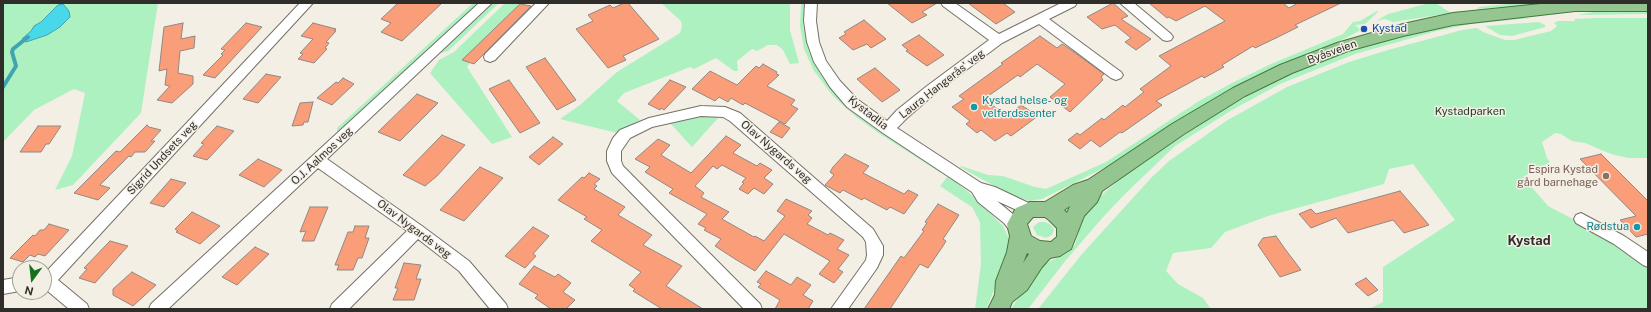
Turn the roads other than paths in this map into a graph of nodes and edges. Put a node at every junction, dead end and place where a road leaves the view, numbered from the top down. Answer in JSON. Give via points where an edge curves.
{"nodes":[{"id":1,"x":307,"y":3,"type":"edge"},
{"id":2,"x":486,"y":3,"type":"edge"},
{"id":3,"x":544,"y":3,"type":"edge"},
{"id":4,"x":811,"y":3,"type":"edge"},
{"id":5,"x":947,"y":3,"type":"edge"},
{"id":6,"x":1071,"y":3,"type":"edge"},
{"id":7,"x":1126,"y":3,"type":"edge"},
{"id":8,"x":1648,"y":6,"type":"edge"},
{"id":9,"x":1038,"y":18,"type":"junction"},
{"id":10,"x":1167,"y":38,"type":"dead end"},
{"id":11,"x":998,"y":40,"type":"junction"},
{"id":12,"x":490,"y":57,"type":"dead end"},
{"id":13,"x":1116,"y":75,"type":"dead end"},
{"id":14,"x":888,"y":129,"type":"junction"},
{"id":15,"x":318,"y":160,"type":"junction"},
{"id":16,"x":1094,"y":186,"type":"junction"},
{"id":17,"x":977,"y":188,"type":"junction"},
{"id":18,"x":1039,"y":210,"type":"junction"},
{"id":19,"x":1581,"y":219,"type":"dead end"},
{"id":20,"x":417,"y":230,"type":"junction"},
{"id":21,"x":1068,"y":231,"type":"junction"},
{"id":22,"x":1019,"y":233,"type":"junction"},
{"id":23,"x":1045,"y":250,"type":"junction"},
{"id":24,"x":1648,"y":260,"type":"edge"},
{"id":25,"x":52,"y":275,"type":"edge"},
{"id":26,"x":52,"y":286,"type":"edge"},
{"id":27,"x":1001,"y":302,"type":"edge"},
{"id":28,"x":81,"y":309,"type":"edge"},
{"id":29,"x":157,"y":309,"type":"edge"},
{"id":30,"x":338,"y":309,"type":"edge"},
{"id":31,"x":500,"y":309,"type":"edge"},
{"id":32,"x":754,"y":309,"type":"edge"},
{"id":33,"x":838,"y":309,"type":"edge"}],
"edges":[{"from":1,"to":25,"type":"street","name":"Sigrid Undsets veg"},
{"from":2,"to":15,"type":"street","name":"O.J. Aalmos veg"},
{"from":3,"to":12,"type":"street"},
{"from":4,"to":14,"type":"street","name":"Kystadlia","via":[[813,42],[820,62],[844,95]]},
{"from":5,"to":11,"type":"street","name":"Laura Hangerås' veg"},
{"from":6,"to":9,"type":"street","name":"Laura Hangerås' veg"},
{"from":7,"to":10,"type":"street"},
{"from":8,"to":16,"type":"main road","name":"Byåsveien","via":[[1575,6],[1490,14],[1403,30],[1350,45],[1286,69],[1238,92]]},
{"from":9,"to":11,"type":"street","name":"Laura Hangerås' veg"},
{"from":9,"to":13,"type":"street"},
{"from":11,"to":14,"type":"street","name":"Laura Hangerås' veg","via":[[932,89]]},
{"from":14,"to":17,"type":"street","name":"Kystadlia"},
{"from":15,"to":20,"type":"street","name":"Olav Nygards veg"},
{"from":15,"to":29,"type":"street","name":"O.J. Aalmos veg"},
{"from":16,"to":18,"type":"main road","name":"Byåsveien"},
{"from":16,"to":21,"type":"main road","name":"Byåsveien","via":[[1090,197],[1077,211]]},
{"from":17,"to":18,"type":"street","name":"Kystadlia"},
{"from":17,"to":22,"type":"street","name":"Kystadlia","via":[[983,198],[1009,220]]},
{"from":18,"to":21,"type":"main road","via":[[1056,214],[1062,219]]},
{"from":18,"to":22,"type":"main road","via":[[1023,214],[1019,219]]},
{"from":19,"to":24,"type":"street"},
{"from":20,"to":30,"type":"street"},
{"from":20,"to":31,"type":"street","name":"Olav Nygards veg","via":[[464,266]]},
{"from":21,"to":23,"type":"main road","via":[[1064,243],[1053,250]]},
{"from":22,"to":23,"type":"main road","via":[[1030,246]]},
{"from":22,"to":27,"type":"main road","via":[[1017,252]]},
{"from":23,"to":27,"type":"main road","via":[[1020,284]]},
{"from":26,"to":28,"type":"street","name":"Sigrid Undsets veg"},
{"from":32,"to":33,"type":"street","name":"Olav Nygards veg","via":[[617,169],[614,151],[625,134],[649,123],[701,111],[725,112],[735,117],[872,239],[875,246],[872,264]]}]}
